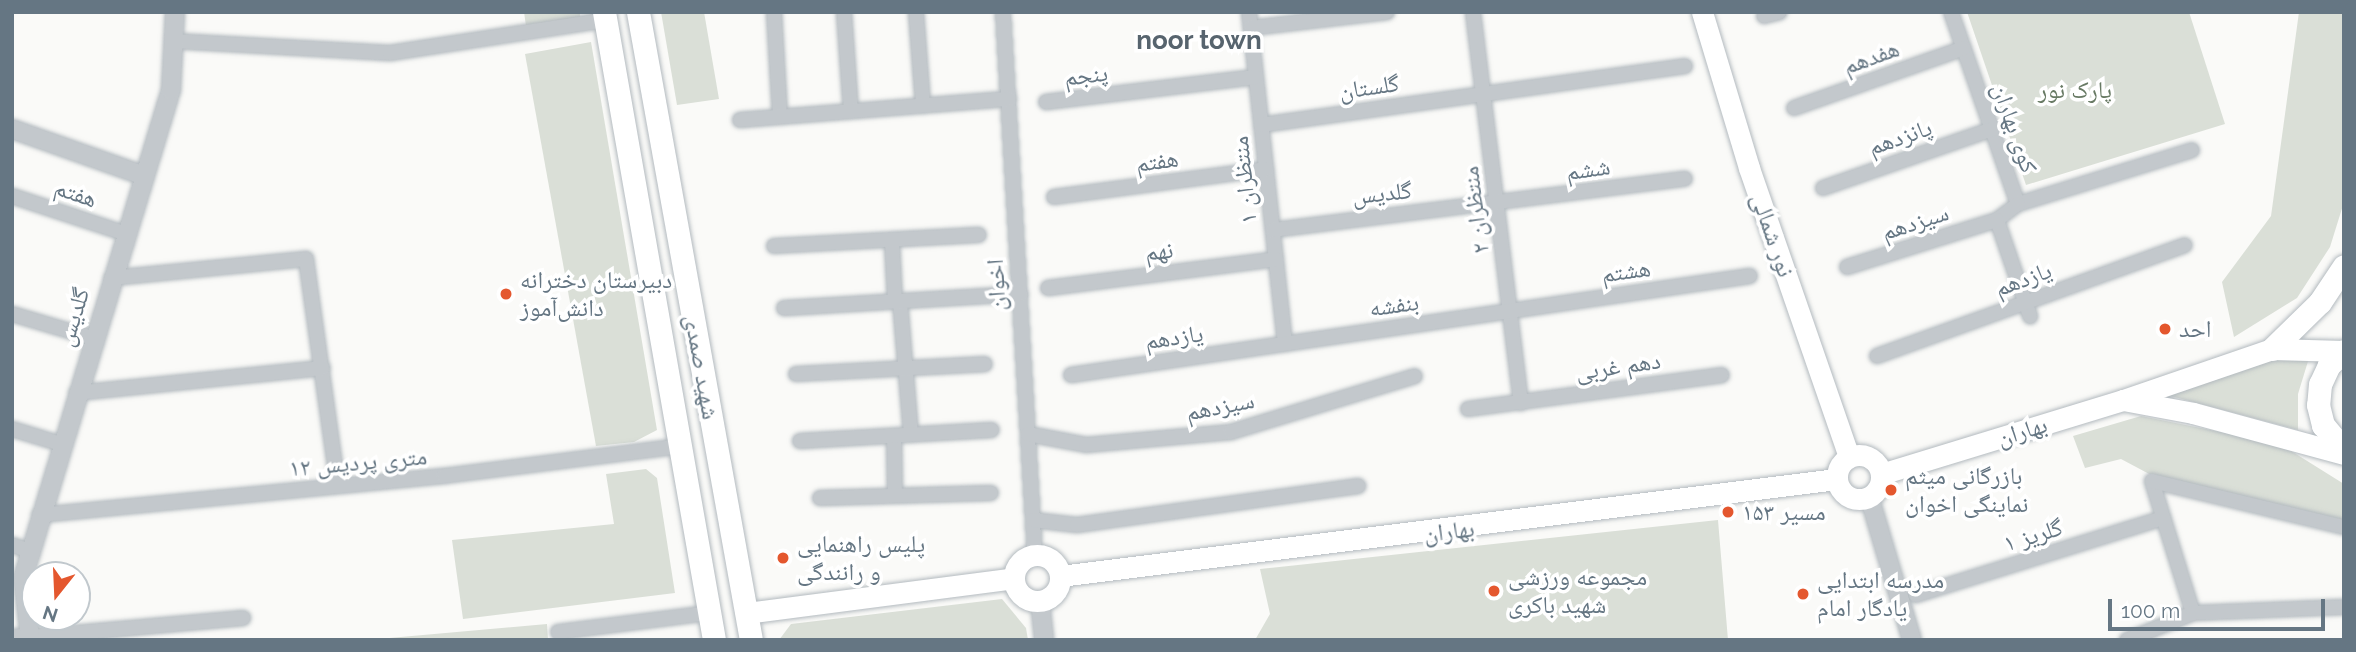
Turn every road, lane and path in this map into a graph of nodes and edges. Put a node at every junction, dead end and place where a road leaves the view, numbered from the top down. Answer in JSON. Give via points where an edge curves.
{"nodes":[{"id":1,"x":175,"y":12,"type":"edge"},
{"id":2,"x":638,"y":12,"type":"edge"},
{"id":3,"x":774,"y":12,"type":"edge"},
{"id":4,"x":844,"y":12,"type":"edge"},
{"id":5,"x":916,"y":12,"type":"edge"},
{"id":6,"x":1003,"y":12,"type":"edge"},
{"id":7,"x":1249,"y":12,"type":"edge"},
{"id":8,"x":1387,"y":12,"type":"edge"},
{"id":9,"x":1473,"y":12,"type":"edge"},
{"id":10,"x":1702,"y":12,"type":"edge"},
{"id":11,"x":1780,"y":12,"type":"edge"},
{"id":12,"x":1951,"y":12,"type":"edge"},
{"id":13,"x":605,"y":16,"type":"edge"},
{"id":14,"x":1764,"y":16,"type":"dead end"},
{"id":15,"x":1251,"y":28,"type":"junction"},
{"id":16,"x":173,"y":41,"type":"junction"},
{"id":17,"x":1964,"y":48,"type":"junction"},
{"id":18,"x":1685,"y":66,"type":"dead end"},
{"id":19,"x":1256,"y":77,"type":"junction"},
{"id":20,"x":1483,"y":94,"type":"junction"},
{"id":21,"x":1009,"y":99,"type":"junction"},
{"id":22,"x":1046,"y":102,"type":"dead end"},
{"id":23,"x":923,"y":106,"type":"junction"},
{"id":24,"x":1794,"y":108,"type":"dead end"},
{"id":25,"x":851,"y":111,"type":"junction"},
{"id":26,"x":780,"y":117,"type":"junction"},
{"id":27,"x":740,"y":120,"type":"dead end"},
{"id":28,"x":1261,"y":125,"type":"junction"},
{"id":29,"x":12,"y":129,"type":"edge"},
{"id":30,"x":1992,"y":129,"type":"junction"},
{"id":31,"x":2192,"y":150,"type":"dead end"},
{"id":32,"x":1266,"y":169,"type":"junction"},
{"id":33,"x":142,"y":175,"type":"junction"},
{"id":34,"x":1685,"y":179,"type":"dead end"},
{"id":35,"x":669,"y":184,"type":"junction"},
{"id":36,"x":1823,"y":188,"type":"dead end"},
{"id":37,"x":636,"y":194,"type":"junction"},
{"id":38,"x":12,"y":196,"type":"edge"},
{"id":39,"x":1054,"y":197,"type":"dead end"},
{"id":40,"x":2018,"y":204,"type":"junction"},
{"id":41,"x":1497,"y":205,"type":"junction"},
{"id":42,"x":1997,"y":219,"type":"junction"},
{"id":43,"x":1273,"y":230,"type":"junction"},
{"id":44,"x":124,"y":233,"type":"junction"},
{"id":45,"x":979,"y":236,"type":"dead end"},
{"id":46,"x":892,"y":242,"type":"junction"},
{"id":47,"x":680,"y":244,"type":"junction"},
{"id":48,"x":2185,"y":245,"type":"dead end"},
{"id":49,"x":774,"y":246,"type":"dead end"},
{"id":50,"x":645,"y":250,"type":"junction"},
{"id":51,"x":1276,"y":259,"type":"junction"},
{"id":52,"x":2344,"y":266,"type":"edge"},
{"id":53,"x":1847,"y":267,"type":"dead end"},
{"id":54,"x":1750,"y":276,"type":"dead end"},
{"id":55,"x":111,"y":278,"type":"junction"},
{"id":56,"x":1048,"y":289,"type":"dead end"},
{"id":57,"x":1021,"y":294,"type":"junction"},
{"id":58,"x":897,"y":301,"type":"junction"},
{"id":59,"x":784,"y":308,"type":"dead end"},
{"id":60,"x":2028,"y":309,"type":"junction"},
{"id":61,"x":1510,"y":311,"type":"junction"},
{"id":62,"x":12,"y":314,"type":"edge"},
{"id":63,"x":93,"y":338,"type":"junction"},
{"id":64,"x":1285,"y":344,"type":"junction"},
{"id":65,"x":2272,"y":349,"type":"junction"},
{"id":66,"x":2344,"y":351,"type":"edge"},
{"id":67,"x":1877,"y":356,"type":"dead end"},
{"id":68,"x":985,"y":364,"type":"dead end"},
{"id":69,"x":323,"y":368,"type":"junction"},
{"id":70,"x":906,"y":369,"type":"junction"},
{"id":71,"x":796,"y":374,"type":"dead end"},
{"id":72,"x":1070,"y":375,"type":"dead end"},
{"id":73,"x":1722,"y":375,"type":"dead end"},
{"id":74,"x":1415,"y":376,"type":"dead end"},
{"id":75,"x":76,"y":393,"type":"junction"},
{"id":76,"x":2123,"y":400,"type":"junction"},
{"id":77,"x":1521,"y":403,"type":"junction"},
{"id":78,"x":1468,"y":409,"type":"dead end"},
{"id":79,"x":12,"y":429,"type":"edge"},
{"id":80,"x":992,"y":430,"type":"dead end"},
{"id":81,"x":1028,"y":434,"type":"junction"},
{"id":82,"x":911,"y":435,"type":"junction"},
{"id":83,"x":894,"y":436,"type":"junction"},
{"id":84,"x":800,"y":441,"type":"dead end"},
{"id":85,"x":61,"y":444,"type":"junction"},
{"id":86,"x":680,"y":446,"type":"junction"},
{"id":87,"x":2344,"y":452,"type":"edge"},
{"id":88,"x":1849,"y":457,"type":"junction"},
{"id":89,"x":1881,"y":474,"type":"junction"},
{"id":90,"x":1837,"y":479,"type":"junction"},
{"id":91,"x":338,"y":486,"type":"junction"},
{"id":92,"x":1358,"y":486,"type":"dead end"},
{"id":93,"x":991,"y":493,"type":"dead end"},
{"id":94,"x":895,"y":495,"type":"junction"},
{"id":95,"x":1869,"y":496,"type":"junction"},
{"id":96,"x":820,"y":498,"type":"dead end"},
{"id":97,"x":39,"y":515,"type":"junction"},
{"id":98,"x":2163,"y":518,"type":"junction"},
{"id":99,"x":1033,"y":520,"type":"junction"},
{"id":100,"x":2344,"y":527,"type":"edge"},
{"id":101,"x":12,"y":545,"type":"edge"},
{"id":102,"x":30,"y":551,"type":"junction"},
{"id":103,"x":1035,"y":555,"type":"junction"},
{"id":104,"x":1060,"y":576,"type":"junction"},
{"id":105,"x":1014,"y":578,"type":"junction"},
{"id":106,"x":1916,"y":595,"type":"dead end"},
{"id":107,"x":1040,"y":601,"type":"junction"},
{"id":108,"x":2344,"y":607,"type":"edge"},
{"id":109,"x":746,"y":612,"type":"junction"},
{"id":110,"x":709,"y":613,"type":"junction"},
{"id":111,"x":2193,"y":613,"type":"junction"},
{"id":112,"x":243,"y":618,"type":"dead end"},
{"id":113,"x":558,"y":632,"type":"dead end"},
{"id":114,"x":21,"y":638,"type":"edge"},
{"id":115,"x":2129,"y":639,"type":"edge"},
{"id":116,"x":714,"y":640,"type":"edge"},
{"id":117,"x":751,"y":640,"type":"edge"},
{"id":118,"x":1044,"y":640,"type":"edge"},
{"id":119,"x":1912,"y":640,"type":"edge"}],
"edges":[{"from":1,"to":16,"type":"street","name":"گلدیس"},
{"from":2,"to":35,"type":"main road","name":"شهید صمدی"},
{"from":3,"to":26,"type":"street"},
{"from":4,"to":25,"type":"street"},
{"from":5,"to":23,"type":"street"},
{"from":6,"to":21,"type":"street","name":"اخوان"},
{"from":7,"to":15,"type":"street","name":"منتظران ۱"},
{"from":8,"to":15,"type":"street"},
{"from":9,"to":20,"type":"street","name":"منتظران ۲"},
{"from":10,"to":88,"type":"main road","name":"نور شمالی","via":[[1749,168]]},
{"from":11,"to":14,"type":"street"},
{"from":12,"to":17,"type":"street","name":"کوی بهاران"},
{"from":13,"to":16,"type":"street","via":[[390,53]]},
{"from":13,"to":37,"type":"main road","name":"شهید صمدی"},
{"from":15,"to":19,"type":"street","name":"منتظران ۱"},
{"from":16,"to":33,"type":"street","name":"گلدیس","via":[[171,90]]},
{"from":17,"to":24,"type":"street","name":"هفدهم"},
{"from":17,"to":30,"type":"street","name":"کوی بهاران"},
{"from":18,"to":20,"type":"street","name":"گلستان"},
{"from":19,"to":22,"type":"street","name":"پنجم"},
{"from":19,"to":28,"type":"street","name":"منتظران ۱"},
{"from":20,"to":28,"type":"street","name":"گلستان"},
{"from":20,"to":41,"type":"street","name":"منتظران ۲"},
{"from":21,"to":23,"type":"street"},
{"from":21,"to":57,"type":"street","name":"اخوان"},
{"from":23,"to":25,"type":"street"},
{"from":25,"to":26,"type":"street"},
{"from":26,"to":27,"type":"street"},
{"from":28,"to":32,"type":"street","name":"منتظران ۱"},
{"from":29,"to":33,"type":"street"},
{"from":30,"to":36,"type":"street","name":"پانزدهم"},
{"from":30,"to":40,"type":"street","name":"کوی بهاران"},
{"from":31,"to":40,"type":"street","name":"کوی بهاران"},
{"from":32,"to":39,"type":"street","name":"هفتم"},
{"from":32,"to":43,"type":"street","name":"منتظران ۱"},
{"from":33,"to":44,"type":"street","name":"گلدیس"},
{"from":34,"to":41,"type":"street","name":"ششم"},
{"from":35,"to":37,"type":"main road","via":[[660,204],[648,205]]},
{"from":35,"to":47,"type":"main road","name":"شهید صمدی"},
{"from":37,"to":50,"type":"main road","name":"شهید صمدی"},
{"from":38,"to":44,"type":"street","name":"هفتم"},
{"from":40,"to":42,"type":"street","name":"سیزدهم"},
{"from":41,"to":43,"type":"street","name":"گلدیس"},
{"from":41,"to":61,"type":"street","name":"منتظران ۲"},
{"from":42,"to":53,"type":"street","name":"سیزدهم"},
{"from":42,"to":60,"type":"street"},
{"from":43,"to":51,"type":"street","name":"منتظران ۱"},
{"from":44,"to":55,"type":"street","name":"گلدیس"},
{"from":45,"to":46,"type":"street"},
{"from":46,"to":49,"type":"street"},
{"from":46,"to":58,"type":"street"},
{"from":47,"to":50,"type":"main road","via":[[674,236],[656,233]]},
{"from":47,"to":109,"type":"main road","name":"شهید صمدی"},
{"from":48,"to":60,"type":"street","name":"یازدهم"},
{"from":50,"to":86,"type":"main road","name":"شهید صمدی"},
{"from":51,"to":56,"type":"street","name":"نهم"},
{"from":51,"to":64,"type":"street","name":"منتظران ۱"},
{"from":52,"to":65,"type":"main road","via":[[2320,302]]},
{"from":54,"to":61,"type":"street","name":"هشتم"},
{"from":55,"to":63,"type":"street","name":"گلدیس"},
{"from":55,"to":69,"type":"street","via":[[306,258]]},
{"from":57,"to":58,"type":"street"},
{"from":57,"to":81,"type":"street","name":"اخوان"},
{"from":58,"to":59,"type":"street"},
{"from":58,"to":70,"type":"street"},
{"from":60,"to":67,"type":"street","name":"یازدهم"},
{"from":61,"to":64,"type":"street","name":"بنفشه"},
{"from":61,"to":77,"type":"street","name":"منتظران ۲"},
{"from":62,"to":63,"type":"street"},
{"from":63,"to":75,"type":"street","name":"گلدیس"},
{"from":64,"to":72,"type":"street","name":"یازدهم"},
{"from":65,"to":66,"type":"main road","name":"بهاران"},
{"from":65,"to":76,"type":"main road","name":"بهاران"},
{"from":66,"to":87,"type":"main road","via":[[2325,375],[2318,405],[2323,425]]},
{"from":68,"to":70,"type":"street"},
{"from":69,"to":75,"type":"street"},
{"from":69,"to":91,"type":"street"},
{"from":70,"to":71,"type":"street"},
{"from":70,"to":82,"type":"street"},
{"from":73,"to":77,"type":"street","name":"دهم غربی"},
{"from":74,"to":81,"type":"street","name":"سیزدهم","via":[[1231,432],[1086,445]]},
{"from":75,"to":85,"type":"street","name":"گلدیس"},
{"from":76,"to":87,"type":"main road","name":"بهاران"},
{"from":76,"to":89,"type":"main road","name":"بهاران"},
{"from":77,"to":78,"type":"street","name":"دهم غربی"},
{"from":79,"to":85,"type":"street"},
{"from":80,"to":82,"type":"street"},
{"from":81,"to":99,"type":"street","name":"اخوان"},
{"from":82,"to":83,"type":"street"},
{"from":83,"to":84,"type":"street"},
{"from":83,"to":94,"type":"street"},
{"from":85,"to":97,"type":"street","name":"گلدیس"},
{"from":86,"to":91,"type":"street","name":"۱۲ متری پردیس"},
{"from":86,"to":110,"type":"main road","name":"شهید صمدی"},
{"from":88,"to":89,"type":"main road","via":[[1869,457]]},
{"from":88,"to":90,"type":"main road","via":[[1839,466]]},
{"from":89,"to":95,"type":"main road"},
{"from":90,"to":95,"type":"main road","via":[[1849,496]]},
{"from":90,"to":104,"type":"main road","name":"بهاران"},
{"from":91,"to":97,"type":"street","name":"۱۲ متری پردیس"},
{"from":92,"to":99,"type":"street","via":[[1077,524]]},
{"from":93,"to":94,"type":"street"},
{"from":94,"to":96,"type":"street"},
{"from":95,"to":119,"type":"street"},
{"from":97,"to":102,"type":"street","name":"گلدیس"},
{"from":98,"to":100,"type":"street","via":[[2152,481]]},
{"from":98,"to":106,"type":"street","name":"گلریز ۱"},
{"from":98,"to":111,"type":"street"},
{"from":99,"to":103,"type":"street","name":"اخوان"},
{"from":101,"to":102,"type":"street"},
{"from":102,"to":114,"type":"street","name":"گلدیس","via":[[23,578]]},
{"from":103,"to":104,"type":"main road","via":[[1055,563]]},
{"from":103,"to":105,"type":"main road","via":[[1018,565]]},
{"from":104,"to":107,"type":"main road","via":[[1057,590]]},
{"from":105,"to":107,"type":"main road","via":[[1025,598]]},
{"from":105,"to":109,"type":"main road"},
{"from":107,"to":118,"type":"street"},
{"from":108,"to":111,"type":"street"},
{"from":109,"to":117,"type":"main road","name":"شهید صمدی"},
{"from":110,"to":113,"type":"street"},
{"from":110,"to":116,"type":"main road","name":"شهید صمدی"},
{"from":111,"to":115,"type":"street"},
{"from":112,"to":114,"type":"street"}]}
